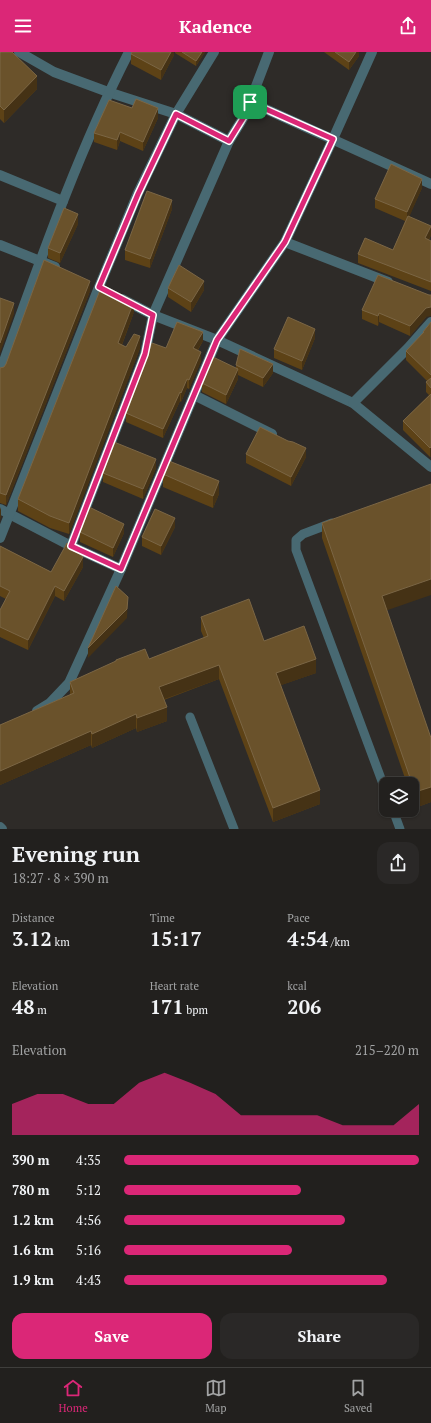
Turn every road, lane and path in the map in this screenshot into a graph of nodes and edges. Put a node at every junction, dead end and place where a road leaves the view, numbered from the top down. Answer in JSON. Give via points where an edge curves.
{"nodes":[{"id":1,"x":19,"y":52,"type":"edge"},
{"id":2,"x":129,"y":52,"type":"edge"},
{"id":3,"x":214,"y":52,"type":"edge"},
{"id":4,"x":269,"y":52,"type":"edge"},
{"id":5,"x":372,"y":52,"type":"edge"},
{"id":6,"x":108,"y":92,"type":"junction"},
{"id":7,"x":250,"y":102,"type":"junction"},
{"id":8,"x":176,"y":114,"type":"junction"},
{"id":9,"x":333,"y":139,"type":"junction"},
{"id":10,"x":229,"y":141,"type":"junction"},
{"id":11,"x":1,"y":177,"type":"edge"},
{"id":12,"x":431,"y":184,"type":"edge"},
{"id":13,"x":63,"y":201,"type":"junction"},
{"id":14,"x":285,"y":242,"type":"junction"},
{"id":15,"x":0,"y":245,"type":"edge"},
{"id":16,"x":40,"y":261,"type":"junction"},
{"id":17,"x":66,"y":272,"type":"edge"},
{"id":18,"x":394,"y":284,"type":"edge"},
{"id":19,"x":102,"y":289,"type":"junction"},
{"id":20,"x":153,"y":315,"type":"junction"},
{"id":21,"x":431,"y":322,"type":"edge"},
{"id":22,"x":217,"y":340,"type":"junction"},
{"id":23,"x":0,"y":372,"type":"edge"},
{"id":24,"x":194,"y":395,"type":"junction"},
{"id":25,"x":353,"y":403,"type":"junction"},
{"id":26,"x":277,"y":437,"type":"edge"},
{"id":27,"x":431,"y":467,"type":"edge"},
{"id":28,"x":5,"y":511,"type":"edge"},
{"id":29,"x":339,"y":520,"type":"edge"},
{"id":30,"x":0,"y":538,"type":"edge"},
{"id":31,"x":71,"y":546,"type":"junction"},
{"id":32,"x":121,"y":569,"type":"junction"},
{"id":33,"x":190,"y":716,"type":"dead end"},
{"id":34,"x":27,"y":717,"type":"edge"},
{"id":35,"x":380,"y":777,"type":"edge"},
{"id":36,"x":396,"y":817,"type":"edge"},
{"id":37,"x":234,"y":829,"type":"edge"},
{"id":38,"x":400,"y":829,"type":"edge"}],
"edges":[{"from":1,"to":6,"type":"street","via":[[54,72]]},
{"from":2,"to":6,"type":"street"},
{"from":3,"to":8,"type":"street"},
{"from":4,"to":7,"type":"street"},
{"from":5,"to":9,"type":"street"},
{"from":6,"to":8,"type":"street"},
{"from":6,"to":13,"type":"street"},
{"from":7,"to":9,"type":"street"},
{"from":7,"to":10,"type":"street","via":[[250,107]]},
{"from":8,"to":10,"type":"street"},
{"from":8,"to":19,"type":"street","via":[[138,194]]},
{"from":9,"to":12,"type":"street"},
{"from":9,"to":14,"type":"street"},
{"from":10,"to":20,"type":"street"},
{"from":11,"to":13,"type":"street"},
{"from":13,"to":16,"type":"street"},
{"from":14,"to":18,"type":"street"},
{"from":14,"to":22,"type":"street"},
{"from":15,"to":16,"type":"street"},
{"from":16,"to":17,"type":"street"},
{"from":16,"to":23,"type":"street"},
{"from":19,"to":20,"type":"street"},
{"from":19,"to":28,"type":"street"},
{"from":20,"to":22,"type":"street"},
{"from":20,"to":31,"type":"street","via":[[145,354]]},
{"from":21,"to":25,"type":"street"},
{"from":22,"to":24,"type":"street"},
{"from":22,"to":25,"type":"street"},
{"from":24,"to":26,"type":"street"},
{"from":24,"to":32,"type":"street"},
{"from":25,"to":27,"type":"street"},
{"from":28,"to":30,"type":"street"},
{"from":28,"to":31,"type":"street"},
{"from":29,"to":35,"type":"lane","via":[[303,534],[296,540],[296,550]]},
{"from":31,"to":32,"type":"street"},
{"from":32,"to":34,"type":"street","via":[[69,682],[50,703]]},
{"from":33,"to":37,"type":"lane"},
{"from":36,"to":38,"type":"lane"}]}
